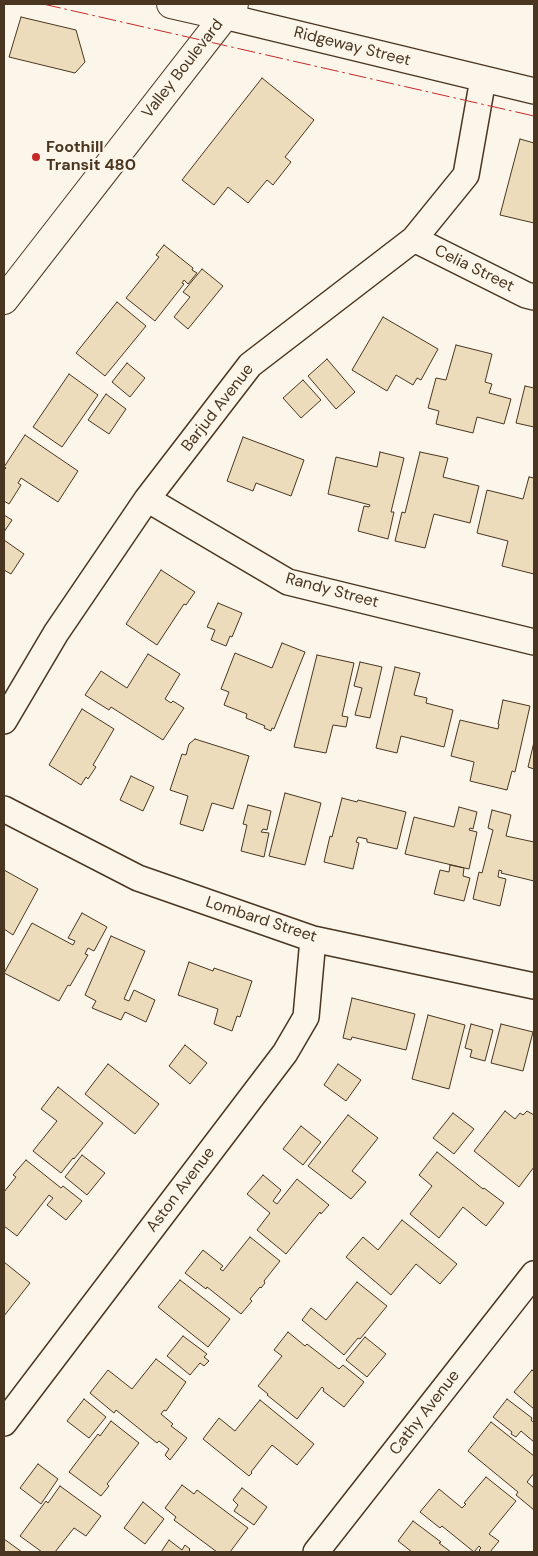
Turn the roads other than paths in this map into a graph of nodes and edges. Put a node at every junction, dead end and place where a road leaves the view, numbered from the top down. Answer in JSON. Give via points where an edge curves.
{"nodes":[{"id":1,"x":171,"y":4,"type":"edge"},
{"id":2,"x":229,"y":10,"type":"edge"},
{"id":3,"x":483,"y":79,"type":"junction"},
{"id":4,"x":534,"y":91,"type":"edge"},
{"id":5,"x":414,"y":239,"type":"junction"},
{"id":6,"x":534,"y":297,"type":"edge"},
{"id":7,"x":4,"y":300,"type":"edge"},
{"id":8,"x":148,"y":498,"type":"junction"},
{"id":9,"x":534,"y":642,"type":"edge"},
{"id":10,"x":4,"y":721,"type":"edge"},
{"id":11,"x":4,"y":809,"type":"edge"},
{"id":12,"x":313,"y":938,"type":"junction"},
{"id":13,"x":534,"y":986,"type":"edge"},
{"id":14,"x":534,"y":1274,"type":"edge"},
{"id":15,"x":4,"y":1423,"type":"edge"},
{"id":16,"x":316,"y":1552,"type":"edge"}],
"edges":[{"from":1,"to":2,"type":"main road","name":"Ridgeway Street"},
{"from":2,"to":3,"type":"street","name":"Ridgeway Street"},
{"from":2,"to":7,"type":"main road","name":"Valley Boulevard"},
{"from":3,"to":4,"type":"street","name":"Ridgeway Street"},
{"from":3,"to":5,"type":"street","name":"Barjud Avenue","via":[[466,175]]},
{"from":5,"to":6,"type":"street","name":"Celia Street"},
{"from":5,"to":8,"type":"street","name":"Barjud Avenue","via":[[250,365]]},
{"from":8,"to":9,"type":"street","name":"Randy Street","via":[[288,582]]},
{"from":8,"to":10,"type":"street","name":"Barjud Avenue","via":[[56,633]]},
{"from":11,"to":12,"type":"street","name":"Lombard Street","via":[[138,878]]},
{"from":12,"to":13,"type":"street","name":"Lombard Street"},
{"from":12,"to":15,"type":"street","name":"Aston Avenue","via":[[306,1017],[285,1053]]},
{"from":14,"to":16,"type":"street","name":"Cathy Avenue"}]}
